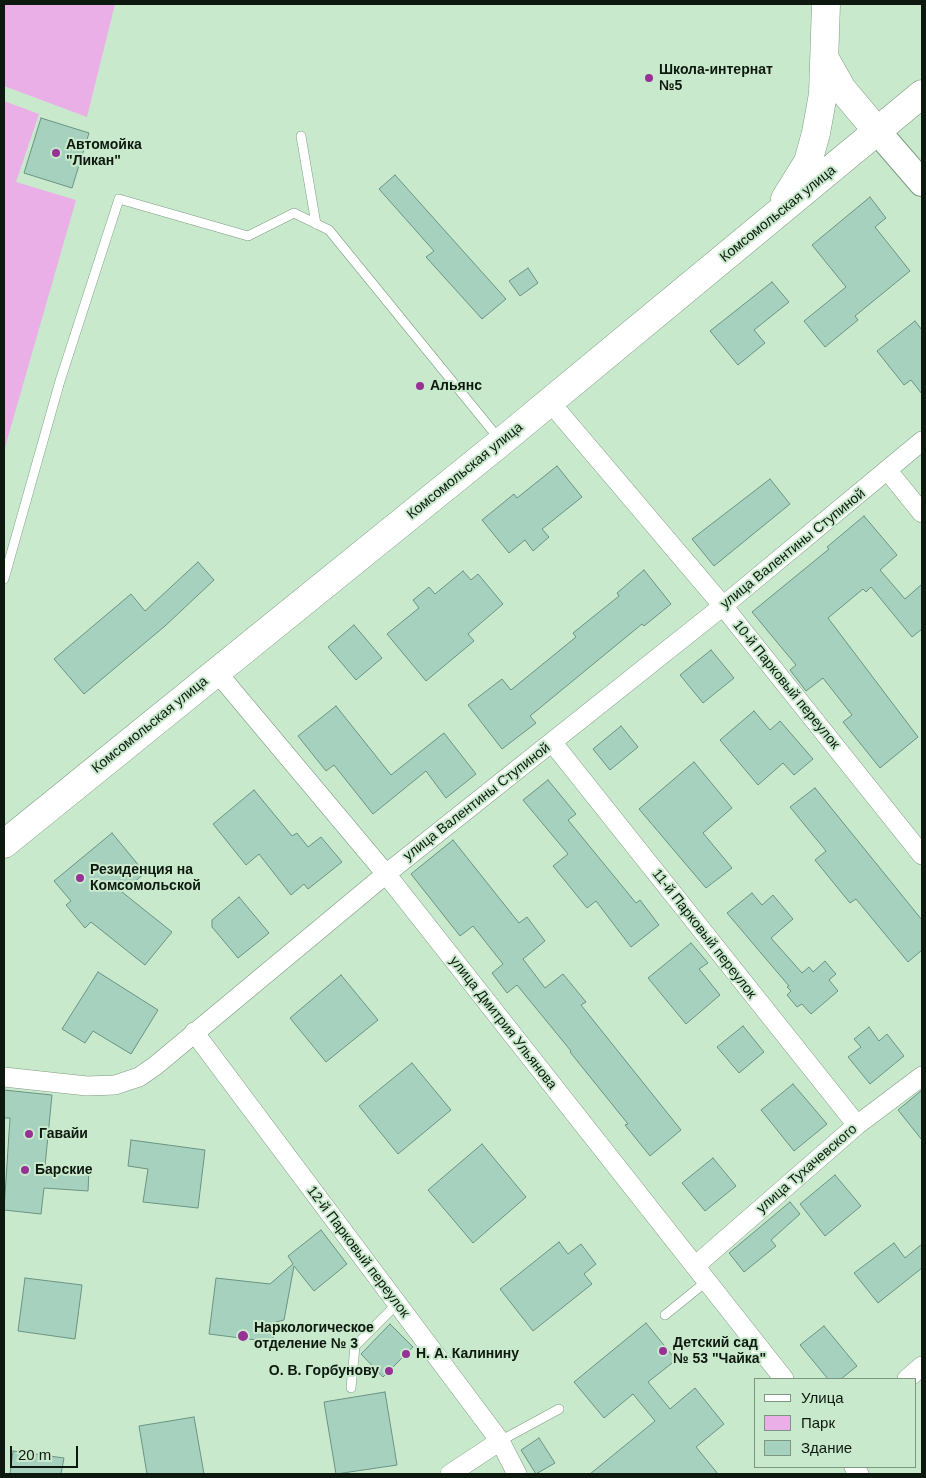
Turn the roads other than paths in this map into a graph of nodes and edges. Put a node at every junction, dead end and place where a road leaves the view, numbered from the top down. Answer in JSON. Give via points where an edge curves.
{"nodes":[{"id":1,"x":826,"y":4,"type":"edge"},
{"id":2,"x":825,"y":60,"type":"junction"},
{"id":3,"x":922,"y":94,"type":"edge"},
{"id":4,"x":878,"y":132,"type":"junction"},
{"id":5,"x":301,"y":136,"type":"dead end"},
{"id":6,"x":922,"y":183,"type":"edge"},
{"id":7,"x":316,"y":224,"type":"junction"},
{"id":8,"x":755,"y":232,"type":"junction"},
{"id":9,"x":550,"y":402,"type":"junction"},
{"id":10,"x":501,"y":442,"type":"junction"},
{"id":11,"x":922,"y":442,"type":"edge"},
{"id":12,"x":888,"y":471,"type":"junction"},
{"id":13,"x":922,"y":513,"type":"edge"},
{"id":14,"x":4,"y":578,"type":"edge"},
{"id":15,"x":723,"y":606,"type":"junction"},
{"id":16,"x":216,"y":671,"type":"junction"},
{"id":17,"x":552,"y":742,"type":"junction"},
{"id":18,"x":4,"y":844,"type":"edge"},
{"id":19,"x":922,"y":855,"type":"edge"},
{"id":20,"x":386,"y":874,"type":"junction"},
{"id":21,"x":194,"y":1032,"type":"junction"},
{"id":22,"x":922,"y":1076,"type":"edge"},
{"id":23,"x":4,"y":1077,"type":"edge"},
{"id":24,"x":857,"y":1126,"type":"junction"},
{"id":25,"x":694,"y":1266,"type":"junction"},
{"id":26,"x":707,"y":1281,"type":"junction"},
{"id":27,"x":397,"y":1304,"type":"junction"},
{"id":28,"x":665,"y":1316,"type":"dead end"},
{"id":29,"x":922,"y":1366,"type":"edge"},
{"id":30,"x":783,"y":1378,"type":"edge"},
{"id":31,"x":908,"y":1378,"type":"edge"},
{"id":32,"x":351,"y":1388,"type":"dead end"},
{"id":33,"x":559,"y":1409,"type":"dead end"},
{"id":34,"x":500,"y":1440,"type":"junction"},
{"id":35,"x":450,"y":1474,"type":"edge"},
{"id":36,"x":518,"y":1474,"type":"edge"}],
"edges":[{"from":1,"to":2,"type":"main road"},
{"from":2,"to":4,"type":"main road","via":[[842,90]]},
{"from":2,"to":8,"type":"main road","via":[[823,94],[808,162],[790,193]]},
{"from":3,"to":4,"type":"main road","name":"Комсомольская улица"},
{"from":4,"to":6,"type":"street"},
{"from":4,"to":8,"type":"main road","name":"Комсомольская улица"},
{"from":5,"to":7,"type":"lane"},
{"from":7,"to":10,"type":"lane","via":[[329,230]]},
{"from":7,"to":14,"type":"lane","via":[[294,213],[248,236],[119,199],[60,381]]},
{"from":8,"to":9,"type":"main road","name":"Комсомольская улица"},
{"from":9,"to":10,"type":"main road","name":"Комсомольская улица"},
{"from":9,"to":15,"type":"street","name":"10-й Парковый переулок"},
{"from":10,"to":16,"type":"main road","name":"Комсомольская улица"},
{"from":11,"to":12,"type":"street","name":"улица Валентины Ступиной"},
{"from":12,"to":13,"type":"street"},
{"from":12,"to":15,"type":"street","name":"улица Валентины Ступиной"},
{"from":15,"to":17,"type":"street","name":"улица Валентины Ступиной"},
{"from":15,"to":19,"type":"street","name":"10-й Парковый переулок"},
{"from":16,"to":18,"type":"main road","name":"Комсомольская улица"},
{"from":16,"to":20,"type":"street","name":"улица Дмитрия Ульянова"},
{"from":17,"to":20,"type":"street","name":"улица Валентины Ступиной"},
{"from":17,"to":24,"type":"street","name":"11-й Парковый переулок"},
{"from":20,"to":21,"type":"street","name":"улица Валентины Ступиной"},
{"from":20,"to":25,"type":"street","name":"улица Дмитрия Ульянова"},
{"from":21,"to":23,"type":"street","name":"улица Валентины Ступиной","via":[[155,1066],[138,1077],[115,1084],[87,1086]]},
{"from":21,"to":27,"type":"street","name":"12-й Парковый переулок"},
{"from":22,"to":24,"type":"street","name":"улица Тухачевского"},
{"from":24,"to":25,"type":"street","name":"улица Тухачевского"},
{"from":25,"to":26,"type":"street","name":"улица Дмитрия Ульянова"},
{"from":26,"to":28,"type":"lane"},
{"from":26,"to":30,"type":"street","name":"улица Дмитрия Ульянова"},
{"from":27,"to":32,"type":"lane","via":[[355,1346]]},
{"from":27,"to":34,"type":"street","name":"12-й Парковый переулок"},
{"from":29,"to":31,"type":"street"},
{"from":33,"to":34,"type":"lane"},
{"from":34,"to":35,"type":"street"},
{"from":34,"to":36,"type":"street","name":"12-й Парковый переулок"}]}
